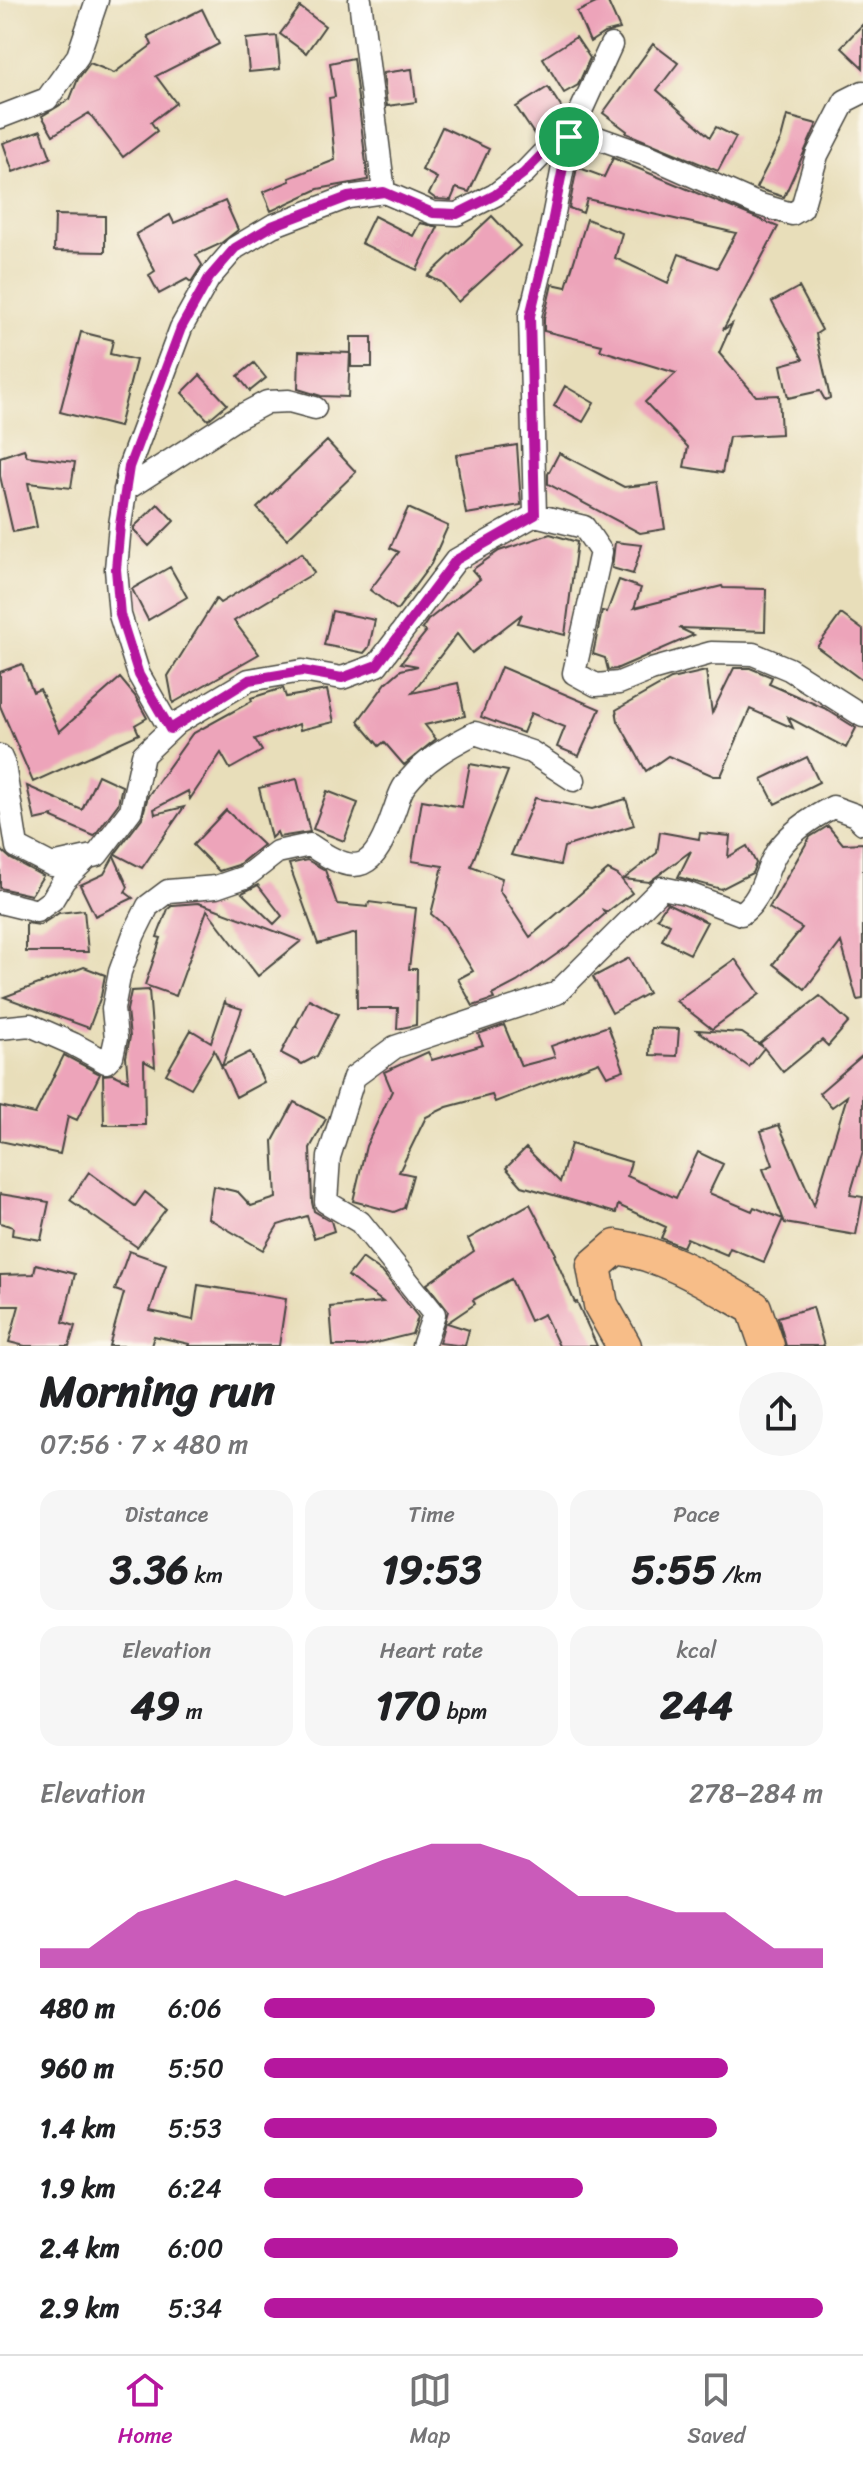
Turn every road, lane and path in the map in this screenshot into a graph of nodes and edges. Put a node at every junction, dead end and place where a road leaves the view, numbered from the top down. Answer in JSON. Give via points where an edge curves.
{"nodes":[{"id":1,"x":97,"y":0,"type":"edge"},
{"id":2,"x":360,"y":0,"type":"edge"},
{"id":3,"x":611,"y":45,"type":"dead end"},
{"id":4,"x":863,"y":92,"type":"edge"},
{"id":5,"x":0,"y":117,"type":"edge"},
{"id":6,"x":569,"y":137,"type":"junction"},
{"id":7,"x":384,"y":192,"type":"junction"},
{"id":8,"x":315,"y":408,"type":"dead end"},
{"id":9,"x":125,"y":490,"type":"junction"},
{"id":10,"x":535,"y":515,"type":"junction"},
{"id":11,"x":863,"y":716,"type":"edge"},
{"id":12,"x":170,"y":729,"type":"junction"},
{"id":13,"x":0,"y":756,"type":"edge"},
{"id":14,"x":574,"y":780,"type":"dead end"},
{"id":15,"x":863,"y":823,"type":"edge"},
{"id":16,"x":89,"y":857,"type":"junction"},
{"id":17,"x":0,"y":902,"type":"edge"},
{"id":18,"x":0,"y":1028,"type":"edge"},
{"id":19,"x":423,"y":1346,"type":"edge"},
{"id":20,"x":624,"y":1346,"type":"edge"},
{"id":21,"x":767,"y":1346,"type":"edge"}],
"edges":[{"from":1,"to":5,"type":"street","via":[[78,56],[47,99]]},
{"from":2,"to":7,"type":"street"},
{"from":3,"to":6,"type":"street"},
{"from":4,"to":6,"type":"street","via":[[845,101],[817,155],[802,208],[792,214],[581,132]]},
{"from":6,"to":7,"type":"street","via":[[555,141],[495,195],[457,214],[433,213]]},
{"from":6,"to":10,"type":"street","via":[[530,316]]},
{"from":7,"to":9,"type":"street","via":[[348,197],[272,226],[235,248],[209,278],[181,328]]},
{"from":8,"to":9,"type":"street","via":[[267,402]]},
{"from":9,"to":12,"type":"street","via":[[116,569],[120,615],[139,675]]},
{"from":10,"to":11,"type":"street","via":[[584,527],[601,552],[574,673],[596,685],[619,683],[711,653],[753,654],[789,669]]},
{"from":10,"to":12,"type":"street","via":[[456,560],[377,665],[342,678],[302,671],[249,680]]},
{"from":12,"to":16,"type":"street","via":[[143,755],[131,810],[97,855]]},
{"from":13,"to":16,"type":"street","via":[[17,847],[52,865]]},
{"from":14,"to":18,"type":"street","via":[[531,752],[475,733],[433,755],[403,787],[383,843],[363,865],[332,861],[310,845],[277,852],[245,877],[216,887],[168,891],[148,906],[120,972],[113,1009],[116,1038],[106,1062],[30,1025]]},
{"from":15,"to":19,"type":"street","via":[[833,807],[810,818],[778,850],[754,904],[741,914],[662,888],[557,993],[395,1047],[354,1077],[329,1157],[326,1202],[360,1222],[434,1314]]},
{"from":16,"to":17,"type":"street","via":[[37,911]]},
{"from":20,"to":21,"type":"main road","via":[[601,1305],[594,1266],[616,1247],[669,1261],[754,1308]]}]}
